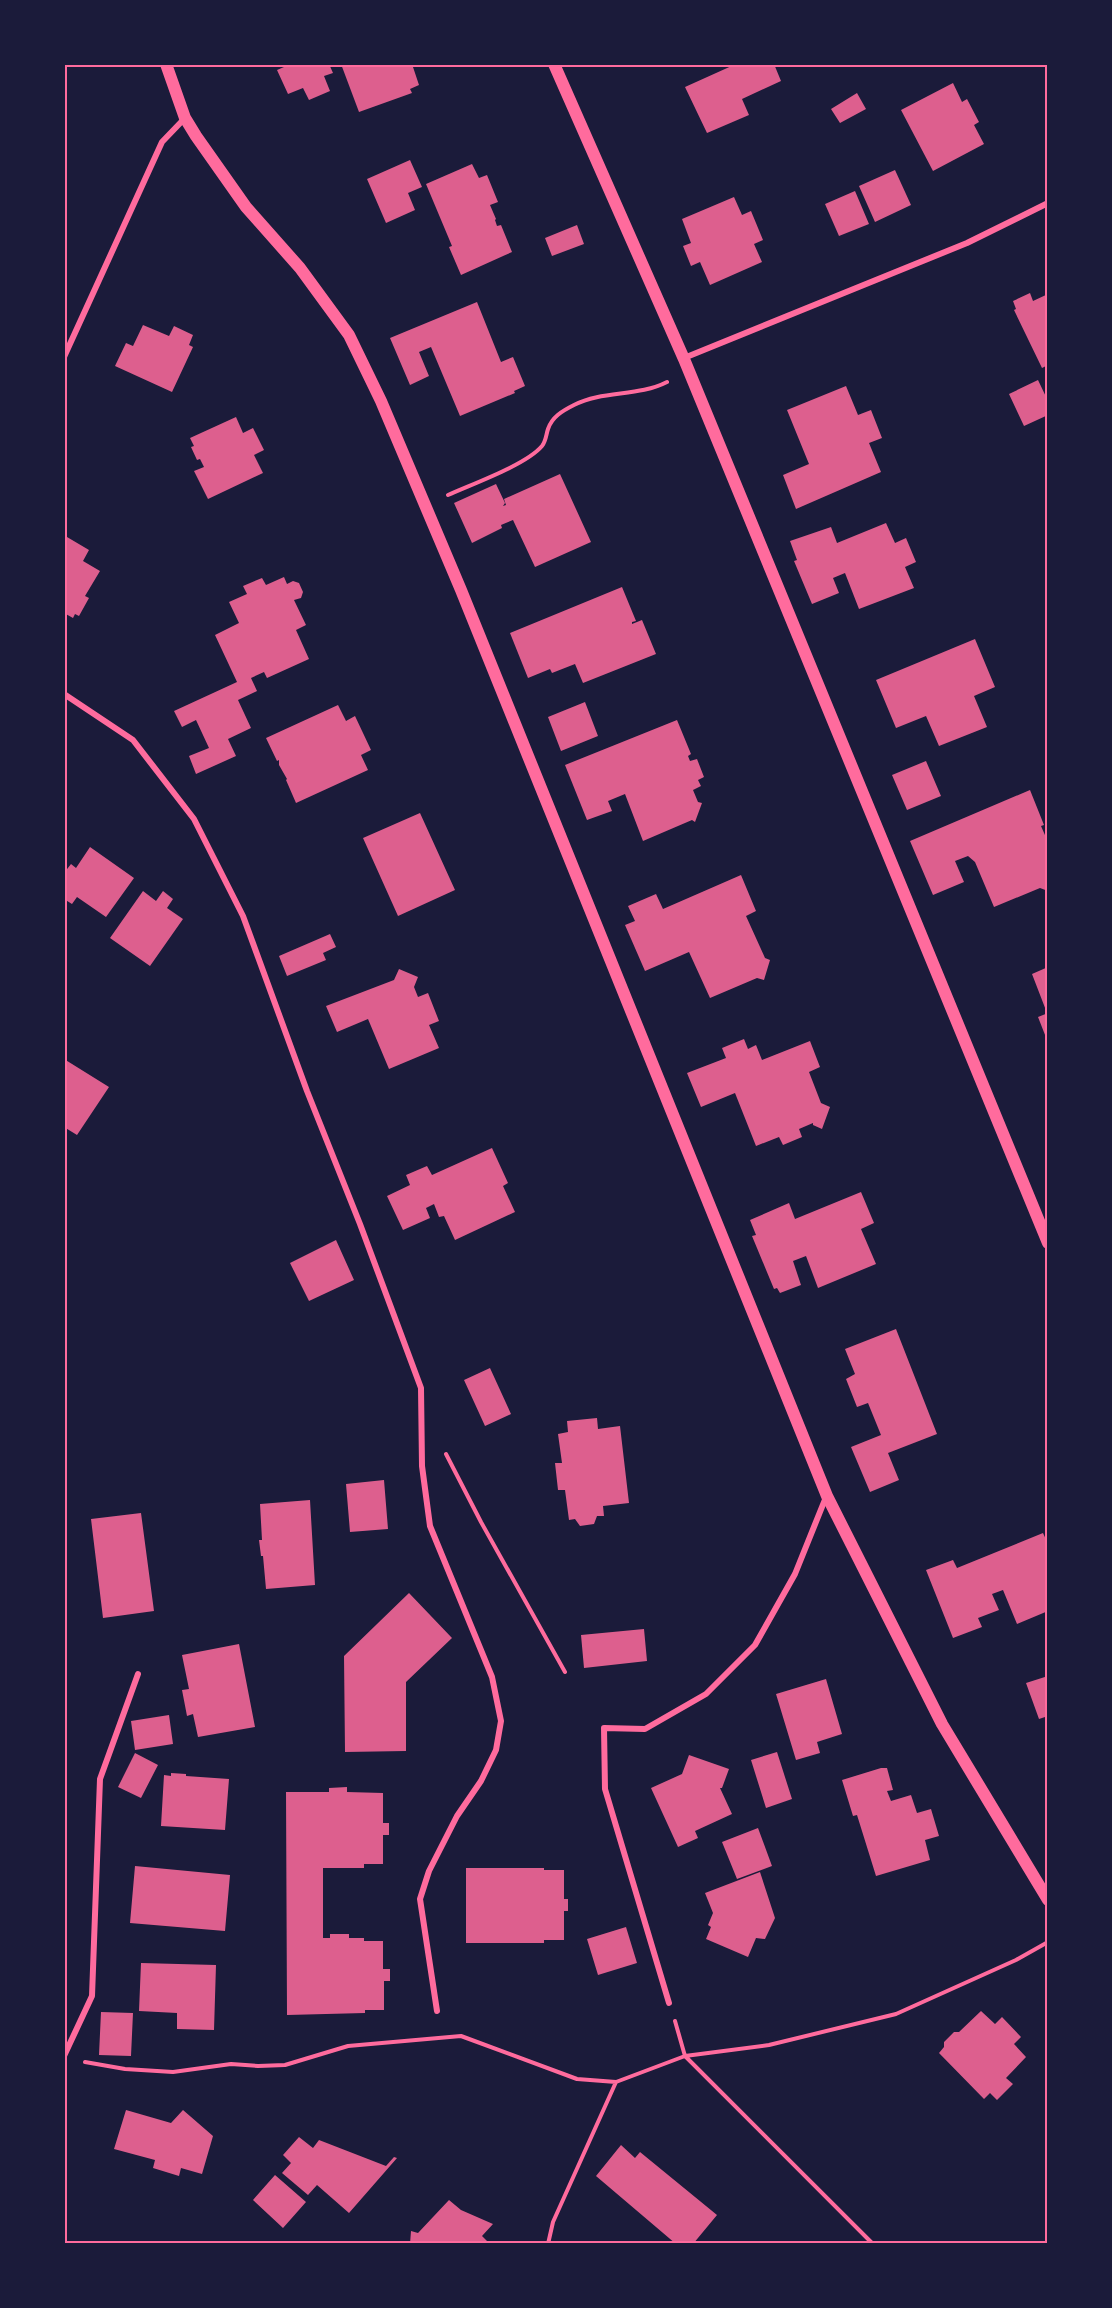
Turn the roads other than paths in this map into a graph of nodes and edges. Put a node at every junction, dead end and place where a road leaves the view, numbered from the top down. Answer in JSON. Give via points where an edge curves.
{"nodes":[{"id":1,"x":166,"y":64,"type":"edge"},
{"id":2,"x":554,"y":64,"type":"edge"},
{"id":3,"x":185,"y":118,"type":"junction"},
{"id":4,"x":1047,"y":203,"type":"edge"},
{"id":5,"x":64,"y":357,"type":"edge"},
{"id":6,"x":684,"y":359,"type":"junction"},
{"id":7,"x":64,"y":694,"type":"edge"},
{"id":8,"x":1047,"y":1243,"type":"edge"},
{"id":9,"x":827,"y":1496,"type":"junction"},
{"id":10,"x":138,"y":1674,"type":"dead end"},
{"id":11,"x":1047,"y":1900,"type":"edge"},
{"id":12,"x":669,"y":2003,"type":"road end"},
{"id":13,"x":437,"y":2011,"type":"dead end"},
{"id":14,"x":64,"y":2056,"type":"edge"}],
"edges":[{"from":1,"to":3,"type":"main road"},
{"from":2,"to":6,"type":"main road"},
{"from":3,"to":5,"type":"street","via":[[162,142]]},
{"from":3,"to":9,"type":"main road","via":[[246,207],[300,268],[349,335],[381,401]]},
{"from":4,"to":6,"type":"street","via":[[967,243]]},
{"from":6,"to":8,"type":"main road"},
{"from":7,"to":13,"type":"street","via":[[133,740],[194,819],[243,915],[421,1389],[422,1466],[430,1526],[492,1677],[501,1721],[496,1750],[457,1816],[420,1899]]},
{"from":9,"to":11,"type":"main road","via":[[942,1724]]},
{"from":9,"to":12,"type":"street","via":[[795,1574],[755,1645],[706,1694],[645,1729],[604,1728],[605,1789]]},
{"from":10,"to":14,"type":"street","via":[[100,1779],[92,1996]]}]}
